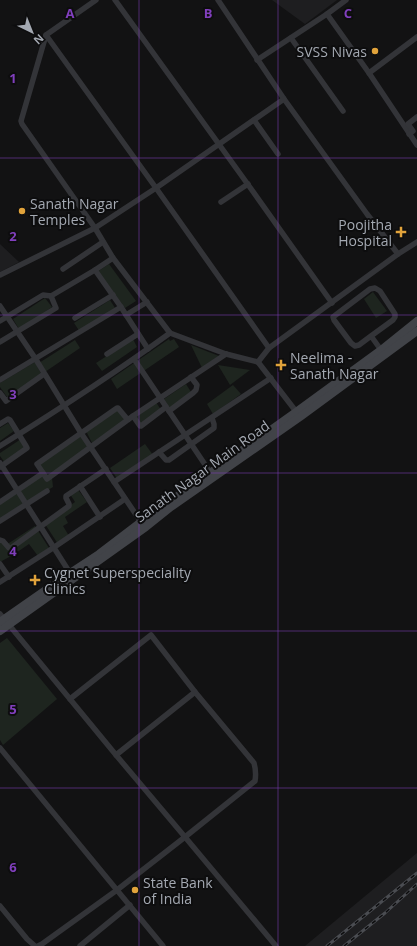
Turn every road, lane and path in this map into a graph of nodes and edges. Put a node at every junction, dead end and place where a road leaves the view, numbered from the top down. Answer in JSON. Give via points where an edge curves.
{"nodes":[{"id":1,"x":96,"y":0,"type":"edge"},
{"id":2,"x":115,"y":0,"type":"edge"},
{"id":3,"x":218,"y":0,"type":"edge"},
{"id":4,"x":346,"y":0,"type":"edge"},
{"id":5,"x":327,"y":14,"type":"junction"},
{"id":6,"x":46,"y":36,"type":"junction"},
{"id":7,"x":417,"y":37,"type":"edge"},
{"id":8,"x":291,"y":38,"type":"junction"},
{"id":9,"x":258,"y":60,"type":"junction"},
{"id":10,"x":369,"y":73,"type":"junction"},
{"id":11,"x":284,"y":99,"type":"junction"},
{"id":12,"x":343,"y":111,"type":"dead end"},
{"id":13,"x":417,"y":117,"type":"edge"},
{"id":14,"x":254,"y":120,"type":"junction"},
{"id":15,"x":413,"y":135,"type":"edge"},
{"id":16,"x":219,"y":144,"type":"junction"},
{"id":17,"x":417,"y":145,"type":"edge"},
{"id":18,"x":278,"y":154,"type":"dead end"},
{"id":19,"x":248,"y":184,"type":"junction"},
{"id":20,"x":156,"y":188,"type":"junction"},
{"id":21,"x":221,"y":202,"type":"dead end"},
{"id":22,"x":95,"y":228,"type":"junction"},
{"id":23,"x":103,"y":242,"type":"junction"},
{"id":24,"x":417,"y":242,"type":"edge"},
{"id":25,"x":398,"y":254,"type":"junction"},
{"id":26,"x":113,"y":258,"type":"junction"},
{"id":27,"x":63,"y":269,"type":"dead end"},
{"id":28,"x":95,"y":270,"type":"junction"},
{"id":29,"x":0,"y":275,"type":"edge"},
{"id":30,"x":112,"y":295,"type":"junction"},
{"id":31,"x":51,"y":296,"type":"junction"},
{"id":32,"x":147,"y":302,"type":"junction"},
{"id":33,"x":332,"y":303,"type":"junction"},
{"id":34,"x":0,"y":306,"type":"edge"},
{"id":35,"x":121,"y":307,"type":"junction"},
{"id":36,"x":126,"y":315,"type":"junction"},
{"id":37,"x":7,"y":317,"type":"junction"},
{"id":38,"x":75,"y":318,"type":"dead end"},
{"id":39,"x":0,"y":321,"type":"edge"},
{"id":40,"x":417,"y":322,"type":"edge"},
{"id":41,"x":417,"y":331,"type":"edge"},
{"id":42,"x":18,"y":332,"type":"junction"},
{"id":43,"x":170,"y":333,"type":"junction"},
{"id":44,"x":138,"y":334,"type":"junction"},
{"id":45,"x":371,"y":336,"type":"junction"},
{"id":46,"x":0,"y":342,"type":"edge"},
{"id":47,"x":269,"y":348,"type":"junction"},
{"id":48,"x":148,"y":349,"type":"junction"},
{"id":49,"x":381,"y":350,"type":"junction"},
{"id":50,"x":107,"y":354,"type":"dead end"},
{"id":51,"x":226,"y":354,"type":"junction"},
{"id":52,"x":35,"y":358,"type":"junction"},
{"id":53,"x":134,"y":359,"type":"junction"},
{"id":54,"x":258,"y":362,"type":"junction"},
{"id":55,"x":44,"y":374,"type":"junction"},
{"id":56,"x":191,"y":377,"type":"junction"},
{"id":57,"x":271,"y":378,"type":"junction"},
{"id":58,"x":0,"y":380,"type":"edge"},
{"id":59,"x":0,"y":393,"type":"edge"},
{"id":60,"x":160,"y":398,"type":"junction"},
{"id":61,"x":64,"y":406,"type":"junction"},
{"id":62,"x":167,"y":409,"type":"junction"},
{"id":63,"x":298,"y":414,"type":"junction"},
{"id":64,"x":131,"y":418,"type":"junction"},
{"id":65,"x":212,"y":418,"type":"junction"},
{"id":66,"x":0,"y":424,"type":"edge"},
{"id":67,"x":81,"y":433,"type":"junction"},
{"id":68,"x":19,"y":435,"type":"junction"},
{"id":69,"x":186,"y":435,"type":"junction"},
{"id":70,"x":192,"y":444,"type":"junction"},
{"id":71,"x":0,"y":446,"type":"edge"},
{"id":72,"x":91,"y":448,"type":"junction"},
{"id":73,"x":160,"y":452,"type":"junction"},
{"id":74,"x":0,"y":465,"type":"edge"},
{"id":75,"x":106,"y":469,"type":"junction"},
{"id":76,"x":210,"y":472,"type":"junction"},
{"id":77,"x":43,"y":473,"type":"junction"},
{"id":78,"x":114,"y":482,"type":"junction"},
{"id":79,"x":80,"y":486,"type":"junction"},
{"id":80,"x":18,"y":490,"type":"junction"},
{"id":81,"x":47,"y":491,"type":"dead end"},
{"id":82,"x":125,"y":499,"type":"junction"},
{"id":83,"x":0,"y":502,"type":"edge"},
{"id":84,"x":26,"y":504,"type":"junction"},
{"id":85,"x":100,"y":517,"type":"junction"},
{"id":86,"x":0,"y":521,"type":"edge"},
{"id":87,"x":141,"y":522,"type":"junction"},
{"id":88,"x":40,"y":526,"type":"junction"},
{"id":89,"x":0,"y":540,"type":"edge"},
{"id":90,"x":53,"y":548,"type":"junction"},
{"id":91,"x":0,"y":564,"type":"edge"},
{"id":92,"x":70,"y":573,"type":"junction"},
{"id":93,"x":8,"y":577,"type":"junction"},
{"id":94,"x":0,"y":582,"type":"edge"},
{"id":95,"x":3,"y":620,"type":"edge"},
{"id":96,"x":0,"y":631,"type":"edge"},
{"id":97,"x":195,"y":692,"type":"junction"},
{"id":98,"x":70,"y":699,"type":"junction"},
{"id":99,"x":1,"y":752,"type":"edge"},
{"id":100,"x":116,"y":755,"type":"junction"},
{"id":101,"x":185,"y":836,"type":"junction"},
{"id":102,"x":117,"y":890,"type":"junction"},
{"id":103,"x":130,"y":905,"type":"junction"},
{"id":104,"x":0,"y":906,"type":"edge"},
{"id":105,"x":37,"y":946,"type":"edge"},
{"id":106,"x":80,"y":946,"type":"edge"},
{"id":107,"x":163,"y":946,"type":"edge"},
{"id":108,"x":276,"y":946,"type":"edge"}],
"edges":[{"from":1,"to":6,"type":"street"},
{"from":2,"to":16,"type":"street"},
{"from":3,"to":9,"type":"street"},
{"from":4,"to":5,"type":"street"},
{"from":5,"to":8,"type":"street"},
{"from":5,"to":10,"type":"street"},
{"from":6,"to":20,"type":"street"},
{"from":6,"to":22,"type":"street","via":[[21,121]]},
{"from":7,"to":10,"type":"street"},
{"from":8,"to":9,"type":"street"},
{"from":8,"to":12,"type":"street"},
{"from":9,"to":11,"type":"street"},
{"from":10,"to":15,"type":"street"},
{"from":11,"to":14,"type":"street"},
{"from":11,"to":25,"type":"street"},
{"from":13,"to":15,"type":"street","via":[[408,124]]},
{"from":14,"to":16,"type":"street"},
{"from":14,"to":18,"type":"street"},
{"from":15,"to":17,"type":"street"},
{"from":16,"to":19,"type":"street"},
{"from":16,"to":20,"type":"street"},
{"from":19,"to":21,"type":"street"},
{"from":19,"to":33,"type":"street"},
{"from":20,"to":22,"type":"street"},
{"from":20,"to":47,"type":"street"},
{"from":22,"to":23,"type":"street"},
{"from":22,"to":29,"type":"street"},
{"from":23,"to":26,"type":"street"},
{"from":23,"to":27,"type":"street"},
{"from":24,"to":25,"type":"street"},
{"from":25,"to":33,"type":"street"},
{"from":26,"to":28,"type":"street"},
{"from":26,"to":32,"type":"street"},
{"from":28,"to":30,"type":"street"},
{"from":28,"to":31,"type":"street"},
{"from":30,"to":35,"type":"street"},
{"from":30,"to":38,"type":"street"},
{"from":31,"to":37,"type":"street","via":[[44,296]]},
{"from":31,"to":42,"type":"street","via":[[56,308]]},
{"from":32,"to":36,"type":"street"},
{"from":32,"to":43,"type":"street"},
{"from":33,"to":47,"type":"street"},
{"from":34,"to":37,"type":"street"},
{"from":35,"to":36,"type":"street"},
{"from":35,"to":52,"type":"street"},
{"from":36,"to":44,"type":"street"},
{"from":37,"to":39,"type":"street"},
{"from":37,"to":42,"type":"street"},
{"from":40,"to":49,"type":"street"},
{"from":41,"to":63,"type":"street","name":"Sanath Nagar Main Road"},
{"from":42,"to":46,"type":"street"},
{"from":42,"to":52,"type":"street"},
{"from":43,"to":48,"type":"street"},
{"from":43,"to":51,"type":"street"},
{"from":44,"to":48,"type":"street"},
{"from":44,"to":50,"type":"street"},
{"from":45,"to":45,"type":"street","via":[[355,346],[334,317],[370,289],[375,288],[380,291],[395,317]]},
{"from":45,"to":49,"type":"street"},
{"from":47,"to":54,"type":"street"},
{"from":48,"to":53,"type":"street"},
{"from":49,"to":63,"type":"street"},
{"from":51,"to":54,"type":"street"},
{"from":51,"to":56,"type":"street"},
{"from":52,"to":55,"type":"street"},
{"from":52,"to":58,"type":"street"},
{"from":53,"to":60,"type":"street"},
{"from":53,"to":61,"type":"street"},
{"from":54,"to":57,"type":"street"},
{"from":55,"to":59,"type":"street","via":[[6,401]]},
{"from":55,"to":61,"type":"street"},
{"from":56,"to":60,"type":"street"},
{"from":56,"to":62,"type":"street","via":[[197,385],[196,390]]},
{"from":57,"to":63,"type":"street"},
{"from":57,"to":65,"type":"street"},
{"from":60,"to":62,"type":"street"},
{"from":60,"to":64,"type":"street"},
{"from":61,"to":67,"type":"street"},
{"from":61,"to":68,"type":"street"},
{"from":62,"to":64,"type":"street","via":[[141,426]]},
{"from":62,"to":69,"type":"street"},
{"from":63,"to":76,"type":"street"},
{"from":63,"to":95,"type":"street","name":"Sanath Nagar Main Road","via":[[146,527]]},
{"from":64,"to":67,"type":"street","via":[[117,408]]},
{"from":64,"to":72,"type":"street"},
{"from":65,"to":69,"type":"street"},
{"from":65,"to":70,"type":"street","via":[[214,427]]},
{"from":66,"to":68,"type":"street","via":[[10,420]]},
{"from":67,"to":72,"type":"street"},
{"from":67,"to":77,"type":"street","via":[[37,464]]},
{"from":68,"to":71,"type":"street"},
{"from":68,"to":74,"type":"street","via":[[27,448]]},
{"from":69,"to":70,"type":"street"},
{"from":69,"to":73,"type":"street"},
{"from":70,"to":73,"type":"street","via":[[169,460]]},
{"from":70,"to":76,"type":"street"},
{"from":72,"to":75,"type":"street"},
{"from":72,"to":77,"type":"street","via":[[47,479]]},
{"from":73,"to":78,"type":"street"},
{"from":74,"to":80,"type":"street"},
{"from":75,"to":78,"type":"street"},
{"from":75,"to":79,"type":"street"},
{"from":76,"to":87,"type":"street"},
{"from":77,"to":80,"type":"street"},
{"from":78,"to":82,"type":"street"},
{"from":79,"to":85,"type":"street"},
{"from":79,"to":88,"type":"street","via":[[66,496],[69,506]]},
{"from":80,"to":83,"type":"street"},
{"from":80,"to":84,"type":"street"},
{"from":81,"to":84,"type":"street"},
{"from":82,"to":85,"type":"street"},
{"from":82,"to":87,"type":"street"},
{"from":84,"to":86,"type":"street"},
{"from":84,"to":88,"type":"street"},
{"from":85,"to":90,"type":"street"},
{"from":87,"to":92,"type":"street"},
{"from":88,"to":89,"type":"street","via":[[11,548]]},
{"from":88,"to":90,"type":"street"},
{"from":90,"to":92,"type":"street"},
{"from":90,"to":93,"type":"street"},
{"from":91,"to":93,"type":"street"},
{"from":92,"to":95,"type":"street"},
{"from":93,"to":94,"type":"street"},
{"from":95,"to":96,"type":"street","name":"Sanath Nagar Main Road"},
{"from":95,"to":98,"type":"street"},
{"from":97,"to":98,"type":"street","via":[[151,635]]},
{"from":97,"to":100,"type":"street"},
{"from":97,"to":101,"type":"street","via":[[254,763],[256,776],[255,781]]},
{"from":98,"to":100,"type":"street"},
{"from":99,"to":102,"type":"street"},
{"from":100,"to":101,"type":"street"},
{"from":101,"to":102,"type":"street"},
{"from":101,"to":108,"type":"street"},
{"from":102,"to":103,"type":"street"},
{"from":102,"to":105,"type":"street"},
{"from":103,"to":106,"type":"street"},
{"from":103,"to":107,"type":"street"},
{"from":104,"to":105,"type":"street","via":[[27,939]]}]}
